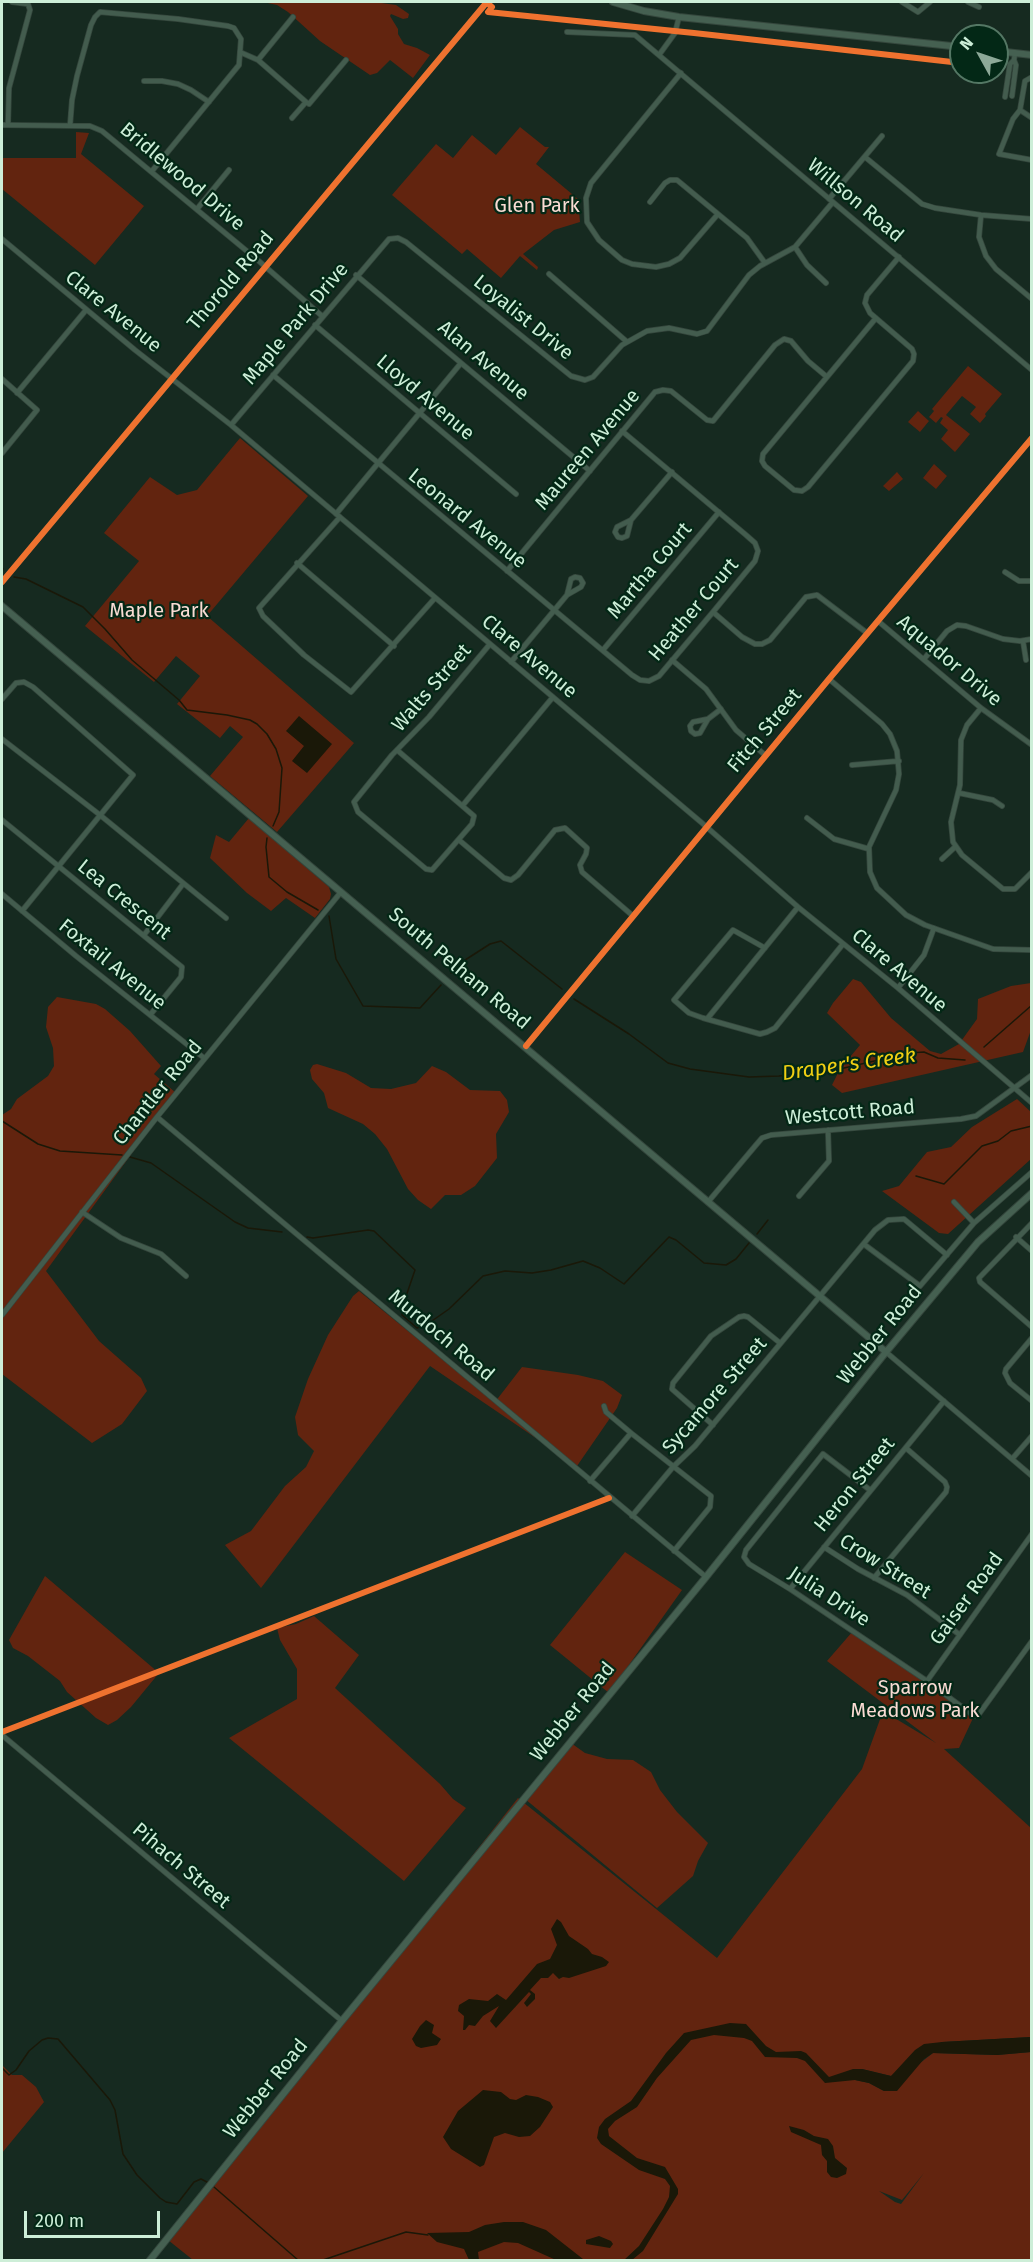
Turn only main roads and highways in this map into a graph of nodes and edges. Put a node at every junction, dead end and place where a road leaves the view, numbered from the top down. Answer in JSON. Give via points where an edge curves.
{"nodes":[{"id":1,"x":613,"y":2,"type":"edge"},
{"id":2,"x":949,"y":46,"type":"edge"},
{"id":3,"x":1009,"y":55,"type":"edge"},
{"id":4,"x":1032,"y":55,"type":"edge"},
{"id":5,"x":2,"y":606,"type":"edge"},
{"id":6,"x":1032,"y":1193,"type":"edge"},
{"id":7,"x":886,"y":1352,"type":"junction"},
{"id":8,"x":150,"y":2260,"type":"edge"}],
"edges":[{"from":1,"to":2,"type":"main road","via":[[679,17]]},
{"from":3,"to":4,"type":"main road"},
{"from":5,"to":7,"type":"main road","name":"South Pelham Road"},
{"from":6,"to":7,"type":"main road","name":"Webber Road","via":[[978,1242]]},
{"from":7,"to":8,"type":"main road","name":"Webber Road"}]}
